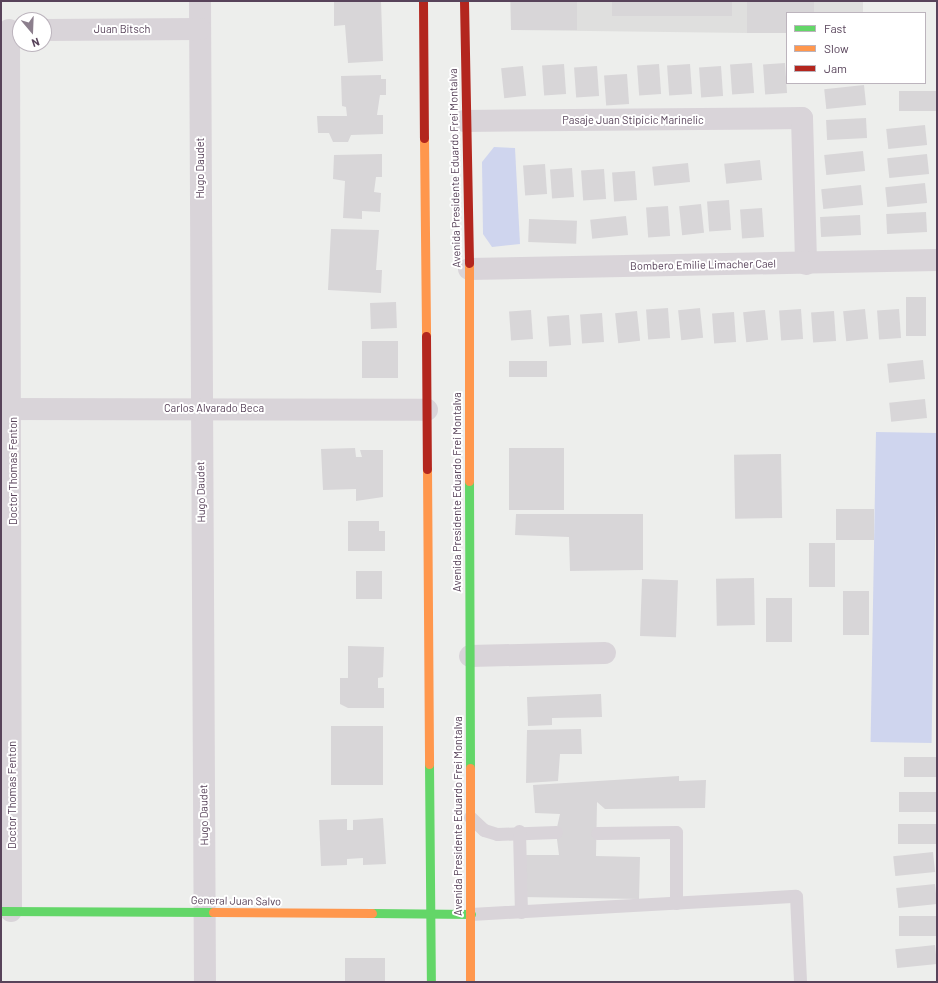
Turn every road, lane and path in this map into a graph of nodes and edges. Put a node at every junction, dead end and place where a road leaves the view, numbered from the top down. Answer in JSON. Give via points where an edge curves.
{"nodes":[{"id":1,"x":200,"y":1,"type":"edge"},
{"id":2,"x":423,"y":1,"type":"edge"},
{"id":3,"x":464,"y":1,"type":"edge"},
{"id":4,"x":200,"y":29,"type":"junction"},
{"id":5,"x":10,"y":30,"type":"edge"},
{"id":6,"x":52,"y":30,"type":"edge"},
{"id":7,"x":464,"y":121,"type":"junction"},
{"id":8,"x":937,"y":260,"type":"edge"},
{"id":9,"x":806,"y":264,"type":"junction"},
{"id":10,"x":469,"y":269,"type":"junction"},
{"id":11,"x":200,"y":407,"type":"junction"},
{"id":12,"x":7,"y":409,"type":"edge"},
{"id":13,"x":427,"y":410,"type":"junction"},
{"id":14,"x":605,"y":653,"type":"dead end"},
{"id":15,"x":470,"y":656,"type":"junction"},
{"id":16,"x":470,"y":817,"type":"junction"},
{"id":17,"x":519,"y":831,"type":"junction"},
{"id":18,"x":556,"y":832,"type":"dead end"},
{"id":19,"x":597,"y":833,"type":"dead end"},
{"id":20,"x":676,"y":903,"type":"junction"},
{"id":21,"x":6,"y":911,"type":"edge"},
{"id":22,"x":521,"y":912,"type":"junction"},
{"id":23,"x":205,"y":913,"type":"junction"},
{"id":24,"x":471,"y":914,"type":"junction"},
{"id":25,"x":430,"y":915,"type":"junction"},
{"id":26,"x":205,"y":982,"type":"edge"},
{"id":27,"x":431,"y":982,"type":"edge"},
{"id":28,"x":470,"y":982,"type":"edge"},
{"id":29,"x":800,"y":982,"type":"edge"}],
"edges":[{"from":1,"to":4,"type":"street","name":"Hugo Daudet"},
{"from":2,"to":13,"type":"main road"},
{"from":3,"to":7,"type":"main road","name":"Avenida Presidente Eduardo Frei Montalva"},
{"from":4,"to":6,"type":"street","name":"Juan Bitsch"},
{"from":4,"to":11,"type":"street","name":"Hugo Daudet"},
{"from":5,"to":12,"type":"street","name":"Doctor Thomas Fenton"},
{"from":7,"to":9,"type":"street","name":"Pasaje Juan Stipicic Marinelic","via":[[802,118]]},
{"from":7,"to":10,"type":"main road","name":"Avenida Presidente Eduardo Frei Montalva"},
{"from":8,"to":9,"type":"street","name":"Bombero Emilie Limacher Cael"},
{"from":9,"to":10,"type":"street","name":"Bombero Emilie Limacher Cael"},
{"from":10,"to":15,"type":"main road","name":"Avenida Presidente Eduardo Frei Montalva"},
{"from":11,"to":12,"type":"street","name":"Carlos Alvarado Beca"},
{"from":11,"to":13,"type":"street","name":"Carlos Alvarado Beca"},
{"from":11,"to":23,"type":"street","name":"Hugo Daudet"},
{"from":12,"to":21,"type":"street","name":"Doctor Thomas Fenton"},
{"from":13,"to":25,"type":"main road"},
{"from":14,"to":15,"type":"street"},
{"from":15,"to":16,"type":"main road","name":"Avenida Presidente Eduardo Frei Montalva"},
{"from":16,"to":17,"type":"lane","via":[[484,830],[497,834]]},
{"from":16,"to":24,"type":"main road","name":"Avenida Presidente Eduardo Frei Montalva"},
{"from":17,"to":18,"type":"lane"},
{"from":17,"to":22,"type":"lane"},
{"from":19,"to":20,"type":"lane","via":[[676,832]]},
{"from":20,"to":22,"type":"lane"},
{"from":20,"to":29,"type":"lane","via":[[796,896]]},
{"from":21,"to":23,"type":"main road","name":"General Juan Salvo"},
{"from":22,"to":24,"type":"lane"},
{"from":23,"to":25,"type":"main road","name":"General Juan Salvo"},
{"from":23,"to":26,"type":"street","name":"Hugo Daudet"},
{"from":24,"to":25,"type":"main road","name":"General Juan Salvo"},
{"from":24,"to":28,"type":"main road","name":"Avenida Presidente Eduardo Frei Montalva"},
{"from":25,"to":27,"type":"main road"}]}
